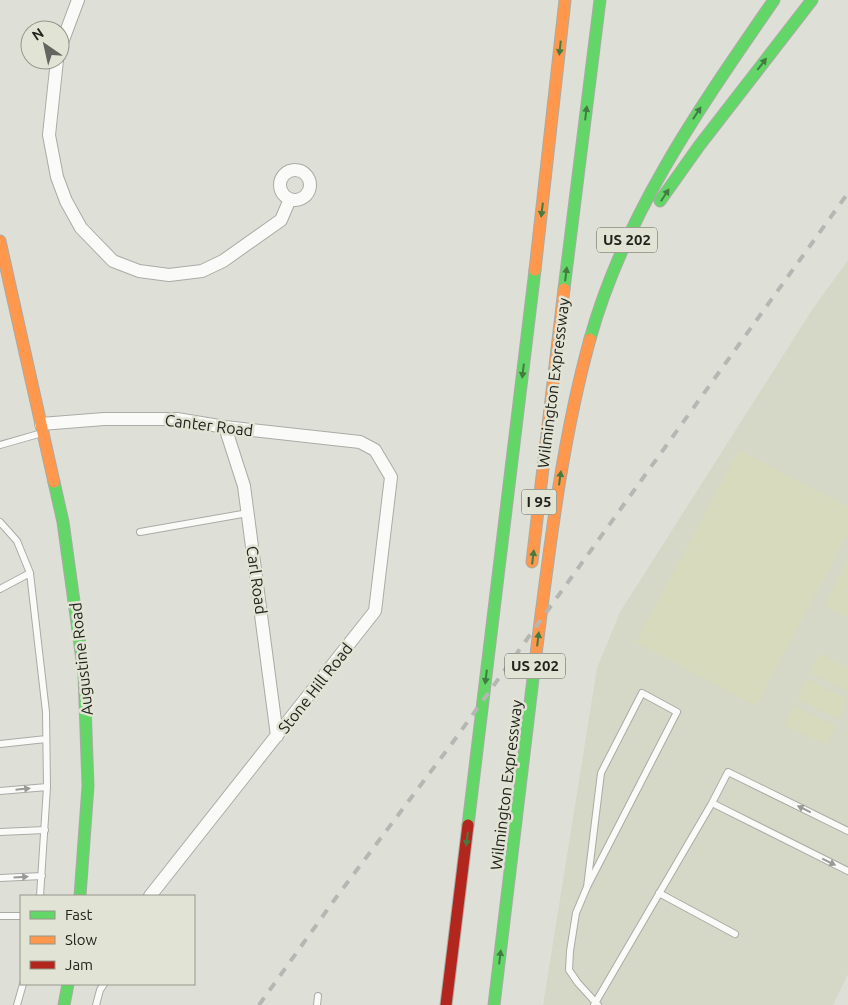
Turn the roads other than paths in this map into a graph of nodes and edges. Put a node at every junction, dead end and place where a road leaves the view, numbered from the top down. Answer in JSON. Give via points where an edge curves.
{"nodes":[{"id":1,"x":78,"y":0,"type":"edge"},
{"id":2,"x":566,"y":0,"type":"edge"},
{"id":3,"x":600,"y":0,"type":"edge"},
{"id":4,"x":774,"y":0,"type":"edge"},
{"id":5,"x":812,"y":0,"type":"edge"},
{"id":6,"x":70,"y":21,"type":"edge"},
{"id":7,"x":56,"y":70,"type":"edge"},
{"id":8,"x":290,"y":199,"type":"dead end"},
{"id":9,"x":0,"y":241,"type":"edge"},
{"id":10,"x":592,"y":330,"type":"junction"},
{"id":11,"x":225,"y":427,"type":"junction"},
{"id":12,"x":41,"y":428,"type":"junction"},
{"id":13,"x":0,"y":445,"type":"edge"},
{"id":14,"x":375,"y":450,"type":"joint"},
{"id":15,"x":248,"y":513,"type":"junction"},
{"id":16,"x":0,"y":522,"type":"edge"},
{"id":17,"x":140,"y":532,"type":"dead end"},
{"id":18,"x":30,"y":573,"type":"junction"},
{"id":19,"x":531,"y":576,"type":"dead end"},
{"id":20,"x":0,"y":589,"type":"edge"},
{"id":21,"x":278,"y":736,"type":"junction"},
{"id":22,"x":46,"y":739,"type":"junction"},
{"id":23,"x":0,"y":744,"type":"edge"},
{"id":24,"x":47,"y":787,"type":"junction"},
{"id":25,"x":0,"y":792,"type":"edge"},
{"id":26,"x":712,"y":804,"type":"junction"},
{"id":27,"x":45,"y":830,"type":"junction"},
{"id":28,"x":848,"y":831,"type":"edge"},
{"id":29,"x":0,"y":832,"type":"edge"},
{"id":30,"x":848,"y":871,"type":"edge"},
{"id":31,"x":42,"y":876,"type":"junction"},
{"id":32,"x":0,"y":878,"type":"edge"},
{"id":33,"x":587,"y":887,"type":"junction"},
{"id":34,"x":659,"y":893,"type":"junction"},
{"id":35,"x":40,"y":895,"type":"edge"},
{"id":36,"x":80,"y":895,"type":"edge"},
{"id":37,"x":151,"y":895,"type":"edge"},
{"id":38,"x":0,"y":916,"type":"edge"},
{"id":39,"x":20,"y":916,"type":"edge"},
{"id":40,"x":735,"y":934,"type":"dead end"},
{"id":41,"x":23,"y":985,"type":"edge"},
{"id":42,"x":103,"y":985,"type":"edge"},
{"id":43,"x":318,"y":996,"type":"dead end"},
{"id":44,"x":18,"y":1005,"type":"edge"},
{"id":45,"x":96,"y":1005,"type":"edge"},
{"id":46,"x":317,"y":1005,"type":"edge"},
{"id":47,"x":446,"y":1005,"type":"edge"},
{"id":48,"x":494,"y":1005,"type":"edge"},
{"id":49,"x":596,"y":1005,"type":"edge"}],
"edges":[{"from":1,"to":6,"type":"street"},
{"from":2,"to":47,"type":"main road","name":"Wilmington Expressway","number":"I 95","one_way":true},
{"from":19,"to":3,"type":"main road","name":"Wilmington Expressway","number":"I 95","one_way":true},
{"from":10,"to":4,"type":"main road","number":"US 202","one_way":true,"via":[[608,284],[648,196],[686,130]]},
{"from":10,"to":5,"type":"main road","one_way":true,"via":[[654,212],[699,146]]},
{"from":7,"to":8,"type":"street","via":[[49,135],[57,177],[81,228],[113,261],[139,271],[169,275],[202,271],[223,262],[281,220]]},
{"from":9,"to":12,"type":"main road","name":"Augustine Road"},
{"from":48,"to":10,"type":"main road","number":"US 202","one_way":true,"via":[[553,525],[569,423]]},
{"from":11,"to":12,"type":"street","name":"Canter Road","via":[[177,419],[104,419]]},
{"from":11,"to":14,"type":"street","name":"Canter Road","via":[[360,442]]},
{"from":11,"to":15,"type":"street","name":"Carl Road","via":[[244,486]]},
{"from":12,"to":13,"type":"lane"},
{"from":12,"to":36,"type":"main road","name":"Augustine Road","via":[[63,522],[84,674],[88,786]]},
{"from":14,"to":21,"type":"street","name":"Stone Hill Road","via":[[391,476],[375,611]]},
{"from":15,"to":17,"type":"lane"},
{"from":15,"to":21,"type":"street","name":"Carl Road"},
{"from":16,"to":18,"type":"lane","via":[[17,541]]},
{"from":18,"to":20,"type":"lane"},
{"from":18,"to":22,"type":"lane","via":[[46,712]]},
{"from":21,"to":37,"type":"street","name":"Stone Hill Road"},
{"from":22,"to":23,"type":"lane"},
{"from":22,"to":24,"type":"lane"},
{"from":25,"to":24,"type":"lane","one_way":true},
{"from":24,"to":27,"type":"lane"},
{"from":28,"to":26,"type":"lane","one_way":true,"via":[[728,772]]},
{"from":26,"to":30,"type":"lane","one_way":true},
{"from":26,"to":34,"type":"lane"},
{"from":27,"to":29,"type":"lane"},
{"from":27,"to":31,"type":"lane"},
{"from":32,"to":31,"type":"lane","one_way":true},
{"from":31,"to":35,"type":"lane"},
{"from":33,"to":33,"type":"lane","via":[[601,773],[642,693],[677,712]]},
{"from":33,"to":49,"type":"lane","via":[[576,913],[569,970]]},
{"from":34,"to":40,"type":"lane"},
{"from":34,"to":49,"type":"lane"},
{"from":38,"to":39,"type":"lane"},
{"from":41,"to":44,"type":"lane"},
{"from":42,"to":45,"type":"lane"},
{"from":43,"to":46,"type":"lane"}]}
